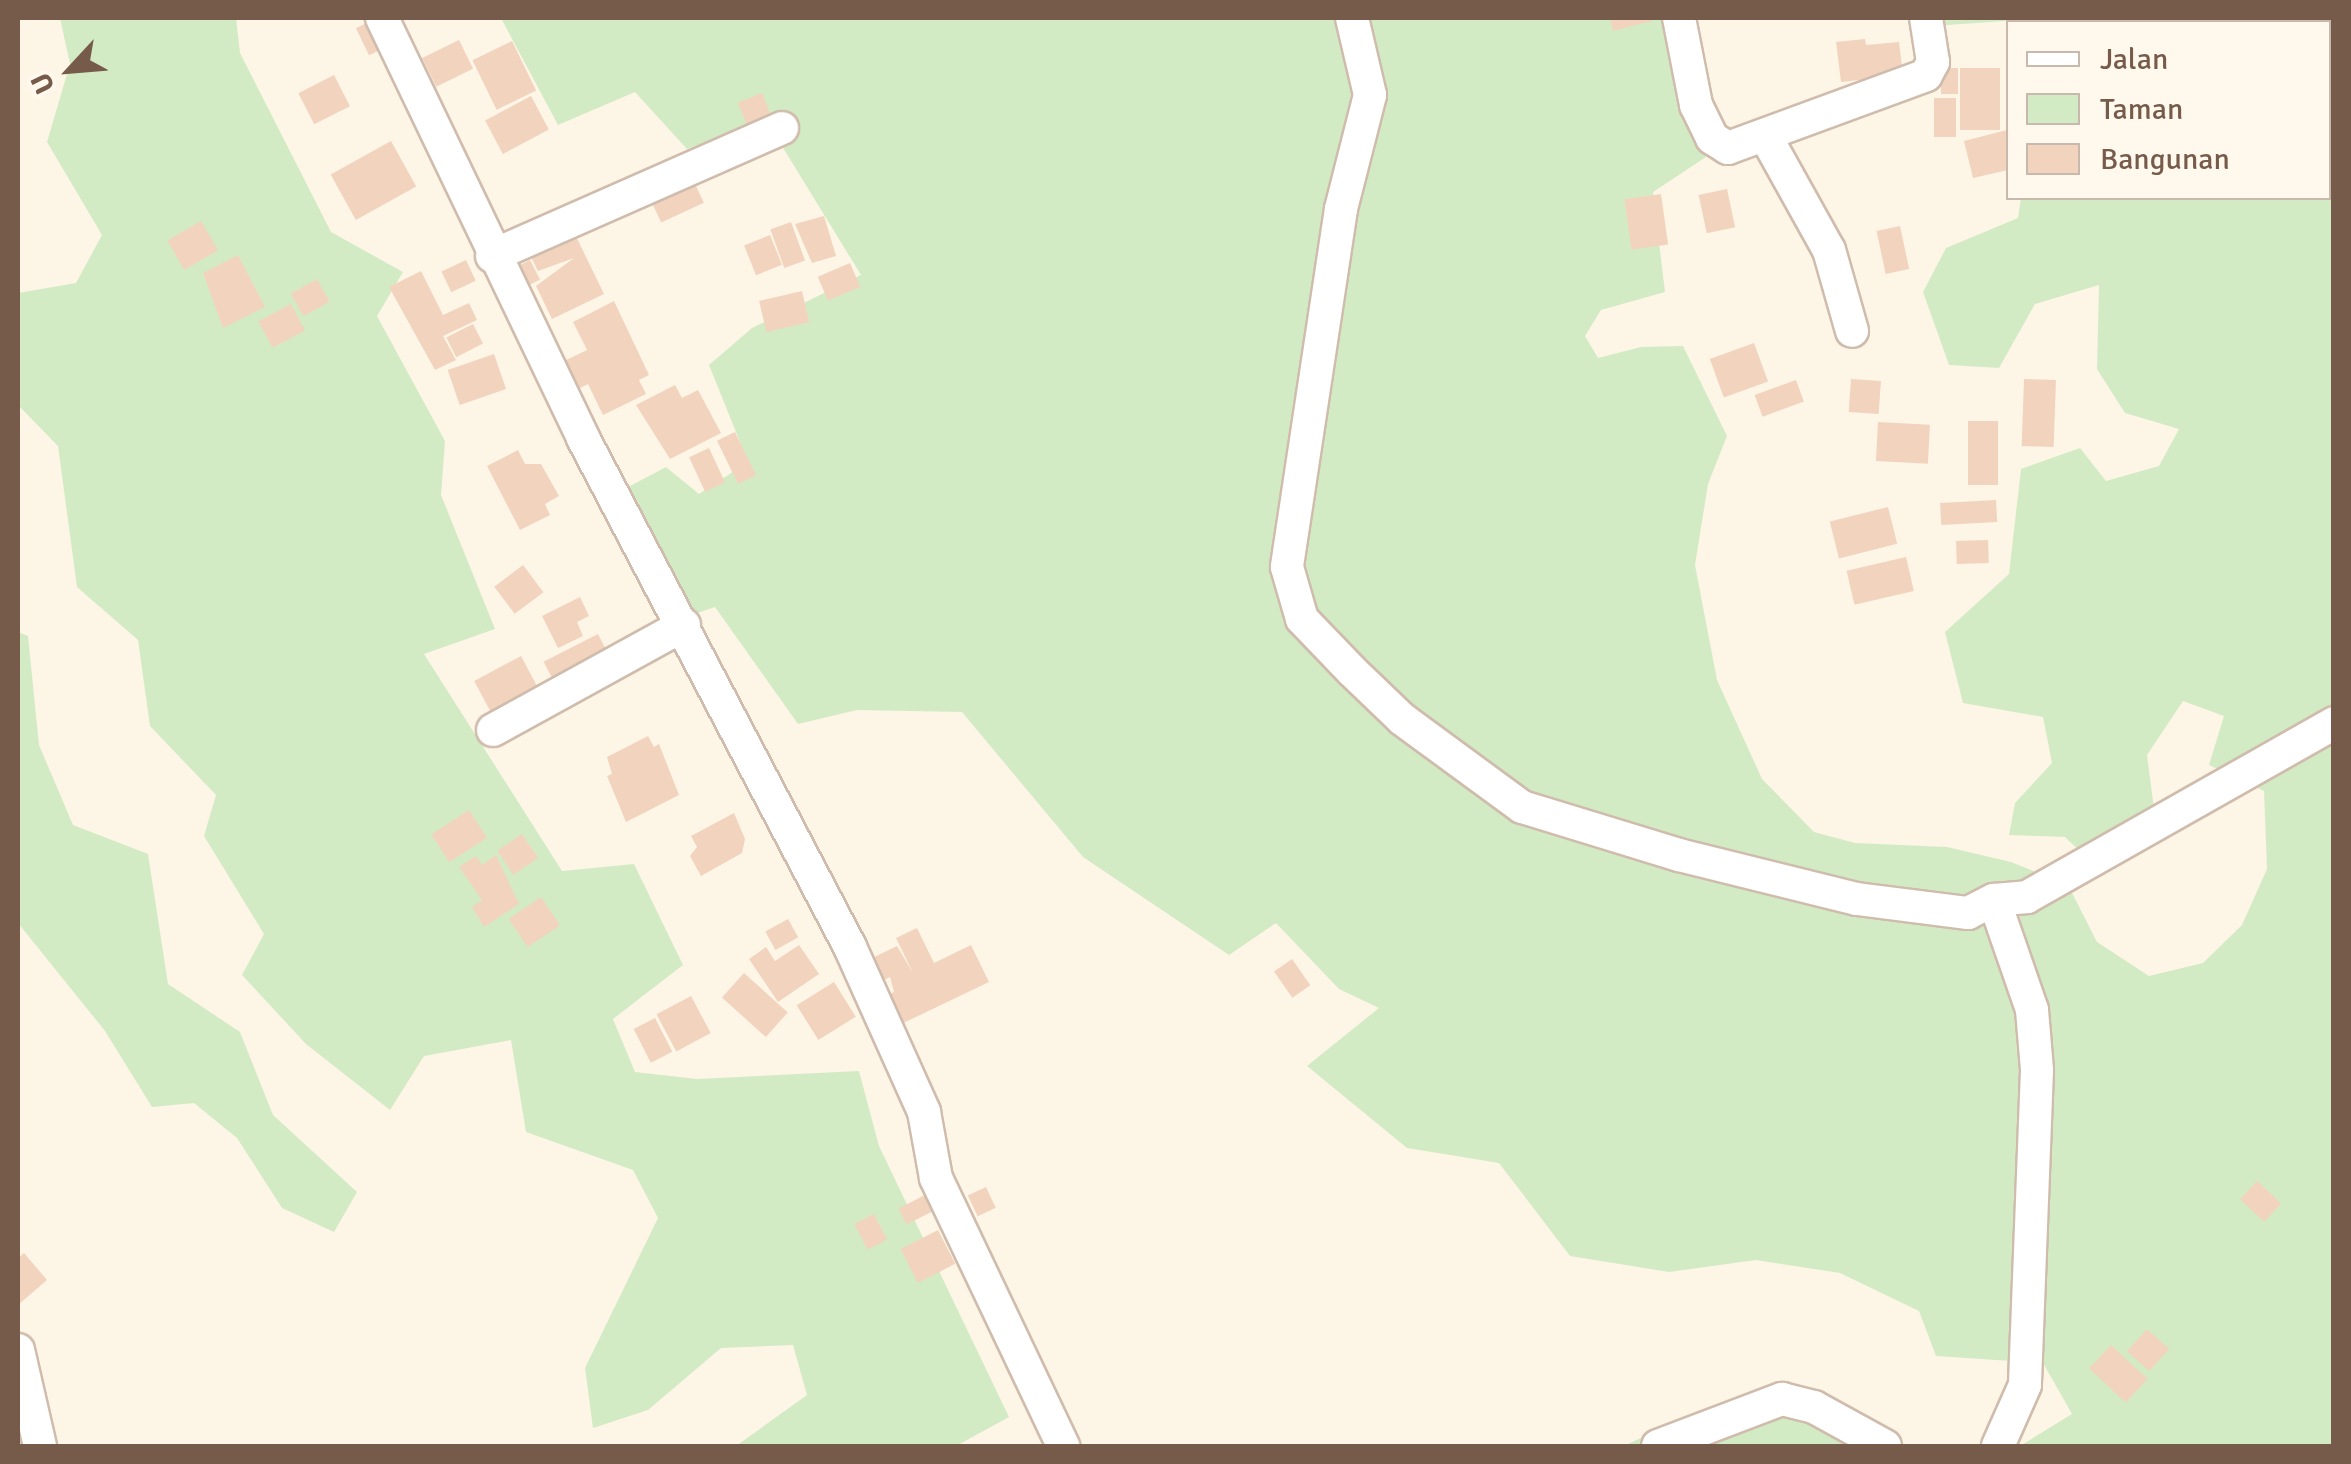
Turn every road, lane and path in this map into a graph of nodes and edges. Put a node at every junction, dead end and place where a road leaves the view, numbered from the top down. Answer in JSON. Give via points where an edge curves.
{"nodes":[{"id":1,"x":382,"y":18,"type":"edge"},
{"id":2,"x":1352,"y":18,"type":"edge"},
{"id":3,"x":1679,"y":18,"type":"edge"},
{"id":4,"x":1926,"y":18,"type":"edge"},
{"id":5,"x":782,"y":128,"type":"dead end"},
{"id":6,"x":1766,"y":137,"type":"junction"},
{"id":7,"x":492,"y":256,"type":"junction"},
{"id":8,"x":1852,"y":331,"type":"dead end"},
{"id":9,"x":684,"y":625,"type":"junction"},
{"id":10,"x":2334,"y":723,"type":"edge"},
{"id":11,"x":493,"y":730,"type":"dead end"},
{"id":12,"x":1994,"y":900,"type":"junction"},
{"id":13,"x":18,"y":1350,"type":"edge"},
{"id":14,"x":40,"y":1446,"type":"edge"},
{"id":15,"x":1064,"y":1446,"type":"edge"},
{"id":16,"x":1658,"y":1446,"type":"edge"},
{"id":17,"x":1885,"y":1446,"type":"edge"},
{"id":18,"x":1998,"y":1446,"type":"edge"}],
"edges":[{"from":1,"to":7,"type":"street"},
{"from":2,"to":12,"type":"street","via":[[1370,95],[1342,209],[1287,568],[1302,619],[1402,719],[1522,807],[1857,899],[1968,913]]},
{"from":3,"to":6,"type":"street","via":[[1687,77],[1712,138],[1728,148]]},
{"from":4,"to":6,"type":"street","via":[[1933,56],[1926,76]]},
{"from":5,"to":7,"type":"street"},
{"from":6,"to":8,"type":"street","via":[[1829,250]]},
{"from":7,"to":9,"type":"street"},
{"from":9,"to":11,"type":"street"},
{"from":9,"to":15,"type":"street","via":[[850,947],[924,1112],[936,1178]]},
{"from":10,"to":12,"type":"street","via":[[2027,897]]},
{"from":12,"to":18,"type":"street","via":[[2032,1010],[2037,1102],[2025,1386]]},
{"from":13,"to":14,"type":"street"},
{"from":16,"to":17,"type":"street","via":[[1782,1398],[1814,1406]]}]}
